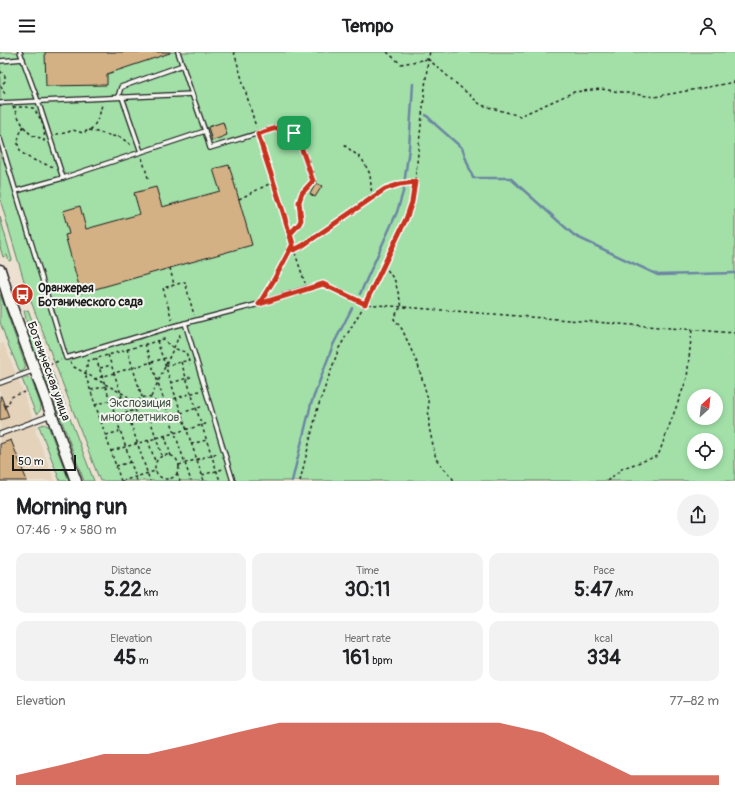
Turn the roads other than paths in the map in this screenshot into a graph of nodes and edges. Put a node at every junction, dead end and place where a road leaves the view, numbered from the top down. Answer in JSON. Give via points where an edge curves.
{"nodes":[{"id":1,"x":20,"y":52,"type":"edge"},
{"id":2,"x":178,"y":52,"type":"edge"},
{"id":3,"x":23,"y":60,"type":"junction"},
{"id":4,"x":0,"y":61,"type":"edge"},
{"id":5,"x":183,"y":65,"type":"junction"},
{"id":6,"x":192,"y":94,"type":"junction"},
{"id":7,"x":120,"y":97,"type":"junction"},
{"id":8,"x":38,"y":101,"type":"junction"},
{"id":9,"x":0,"y":103,"type":"edge"},
{"id":10,"x":205,"y":131,"type":"junction"},
{"id":11,"x":0,"y":139,"type":"edge"},
{"id":12,"x":141,"y":152,"type":"junction"},
{"id":13,"x":62,"y":178,"type":"junction"},
{"id":14,"x":313,"y":181,"type":"road end"},
{"id":15,"x":16,"y":191,"type":"junction"},
{"id":16,"x":0,"y":270,"type":"edge"},
{"id":17,"x":307,"y":288,"type":"road end"},
{"id":18,"x":185,"y":323,"type":"junction"},
{"id":19,"x":35,"y":370,"type":"junction"},
{"id":20,"x":0,"y":383,"type":"edge"},
{"id":21,"x":51,"y":415,"type":"junction"},
{"id":22,"x":0,"y":434,"type":"edge"},
{"id":23,"x":76,"y":481,"type":"edge"},
{"id":24,"x":233,"y":481,"type":"edge"}],
"edges":[{"from":1,"to":3,"type":"lane"},
{"from":2,"to":5,"type":"lane"},
{"from":3,"to":4,"type":"lane"},
{"from":3,"to":8,"type":"lane"},
{"from":5,"to":6,"type":"lane"},
{"from":5,"to":7,"type":"lane","via":[[121,87]]},
{"from":6,"to":7,"type":"lane"},
{"from":6,"to":10,"type":"lane"},
{"from":7,"to":8,"type":"lane"},
{"from":7,"to":12,"type":"lane"},
{"from":8,"to":9,"type":"lane"},
{"from":8,"to":13,"type":"lane"},
{"from":10,"to":12,"type":"lane"},
{"from":10,"to":14,"type":"lane","via":[[210,148],[279,128],[288,129],[298,138]]},
{"from":11,"to":15,"type":"lane"},
{"from":12,"to":13,"type":"lane"},
{"from":13,"to":15,"type":"lane"},
{"from":15,"to":18,"type":"lane","via":[[66,358]]},
{"from":16,"to":19,"type":"main road","name":"Ботаническая улица"},
{"from":17,"to":18,"type":"lane","via":[[259,304]]},
{"from":18,"to":24,"type":"lane"},
{"from":19,"to":20,"type":"lane"},
{"from":19,"to":21,"type":"main road","name":"Ботаническая улица"},
{"from":21,"to":22,"type":"lane"},
{"from":21,"to":23,"type":"main road","name":"Ботаническая улица"}]}
